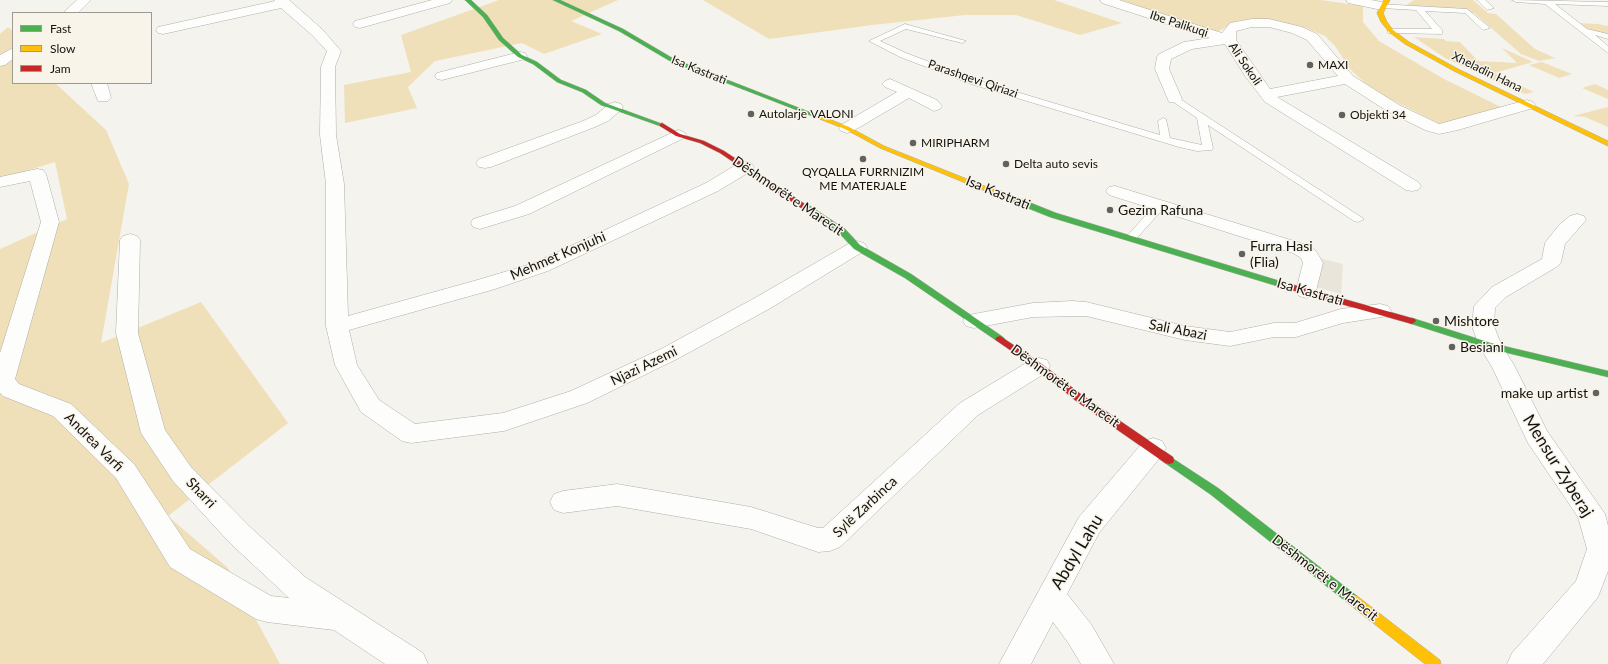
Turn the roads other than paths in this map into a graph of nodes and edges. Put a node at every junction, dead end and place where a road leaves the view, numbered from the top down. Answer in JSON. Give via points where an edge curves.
{"nodes":[{"id":1,"x":85,"y":0,"type":"edge"},
{"id":2,"x":446,"y":0,"type":"edge"},
{"id":3,"x":468,"y":0,"type":"edge"},
{"id":4,"x":556,"y":0,"type":"edge"},
{"id":5,"x":1106,"y":0,"type":"edge"},
{"id":6,"x":1481,"y":0,"type":"edge"},
{"id":7,"x":1516,"y":0,"type":"edge"},
{"id":8,"x":1357,"y":1,"type":"edge"},
{"id":9,"x":1546,"y":1,"type":"edge"},
{"id":10,"x":282,"y":2,"type":"edge"},
{"id":11,"x":1385,"y":3,"type":"edge"},
{"id":12,"x":1608,"y":4,"type":"edge"},
{"id":13,"x":1418,"y":8,"type":"junction"},
{"id":14,"x":1490,"y":8,"type":"dead end"},
{"id":15,"x":71,"y":12,"type":"edge"},
{"id":16,"x":360,"y":24,"type":"dead end"},
{"id":17,"x":1486,"y":28,"type":"dead end"},
{"id":18,"x":1581,"y":28,"type":"junction"},
{"id":19,"x":163,"y":30,"type":"dead end"},
{"id":20,"x":1391,"y":31,"type":"junction"},
{"id":21,"x":1608,"y":37,"type":"edge"},
{"id":22,"x":1229,"y":40,"type":"junction"},
{"id":23,"x":962,"y":41,"type":"dead end"},
{"id":24,"x":1608,"y":50,"type":"edge"},
{"id":25,"x":12,"y":53,"type":"edge"},
{"id":26,"x":520,"y":56,"type":"junction"},
{"id":27,"x":0,"y":62,"type":"edge"},
{"id":28,"x":442,"y":76,"type":"dead end"},
{"id":29,"x":1348,"y":79,"type":"junction"},
{"id":30,"x":99,"y":84,"type":"edge"},
{"id":31,"x":890,"y":84,"type":"dead end"},
{"id":32,"x":909,"y":92,"type":"junction"},
{"id":33,"x":1266,"y":94,"type":"junction"},
{"id":34,"x":103,"y":98,"type":"dead end"},
{"id":35,"x":1174,"y":99,"type":"joint"},
{"id":36,"x":1527,"y":105,"type":"junction"},
{"id":37,"x":934,"y":106,"type":"dead end"},
{"id":38,"x":615,"y":107,"type":"junction"},
{"id":39,"x":1201,"y":116,"type":"junction"},
{"id":40,"x":1163,"y":121,"type":"dead end"},
{"id":41,"x":847,"y":128,"type":"junction"},
{"id":42,"x":678,"y":135,"type":"junction"},
{"id":43,"x":1166,"y":140,"type":"junction"},
{"id":44,"x":1608,"y":144,"type":"edge"},
{"id":45,"x":485,"y":163,"type":"dead end"},
{"id":46,"x":745,"y":167,"type":"junction"},
{"id":47,"x":0,"y":182,"type":"edge"},
{"id":48,"x":1412,"y":186,"type":"dead end"},
{"id":49,"x":1116,"y":191,"type":"dead end"},
{"id":50,"x":1160,"y":206,"type":"junction"},
{"id":51,"x":1358,"y":219,"type":"dead end"},
{"id":52,"x":1577,"y":220,"type":"dead end"},
{"id":53,"x":480,"y":223,"type":"dead end"},
{"id":54,"x":1131,"y":238,"type":"junction"},
{"id":55,"x":130,"y":240,"type":"dead end"},
{"id":56,"x":857,"y":247,"type":"junction"},
{"id":57,"x":1306,"y":292,"type":"junction"},
{"id":58,"x":1380,"y":311,"type":"junction"},
{"id":59,"x":974,"y":321,"type":"junction"},
{"id":60,"x":337,"y":326,"type":"junction"},
{"id":61,"x":1490,"y":346,"type":"junction"},
{"id":62,"x":1039,"y":366,"type":"junction"},
{"id":63,"x":1608,"y":374,"type":"edge"},
{"id":64,"x":1153,"y":448,"type":"junction"},
{"id":65,"x":563,"y":502,"type":"dead end"},
{"id":66,"x":1051,"y":596,"type":"junction"},
{"id":67,"x":338,"y":617,"type":"junction"},
{"id":68,"x":412,"y":664,"type":"edge"},
{"id":69,"x":1014,"y":664,"type":"edge"},
{"id":70,"x":1098,"y":664,"type":"edge"},
{"id":71,"x":1435,"y":664,"type":"edge"},
{"id":72,"x":1523,"y":664,"type":"edge"}],
"edges":[{"from":1,"to":15,"type":"street"},
{"from":2,"to":16,"type":"street"},
{"from":3,"to":26,"type":"street","name":"Dëshmorët e Marecit"},
{"from":4,"to":41,"type":"street","name":"Isa Kastrati","via":[[621,30],[672,60]]},
{"from":5,"to":22,"type":"street","name":"Ibe Palikuqi"},
{"from":6,"to":14,"type":"lane"},
{"from":7,"to":9,"type":"lane"},
{"from":8,"to":11,"type":"street"},
{"from":9,"to":12,"type":"lane"},
{"from":9,"to":18,"type":"lane"},
{"from":10,"to":19,"type":"street"},
{"from":10,"to":60,"type":"street","via":[[317,32],[334,51],[328,67],[328,135],[335,184]]},
{"from":11,"to":13,"type":"lane"},
{"from":11,"to":20,"type":"street","name":"Xheladin Hana","via":[[1380,13]]},
{"from":13,"to":17,"type":"lane","via":[[1467,11]]},
{"from":13,"to":20,"type":"lane","via":[[1439,32]]},
{"from":18,"to":21,"type":"lane"},
{"from":18,"to":24,"type":"lane"},
{"from":20,"to":36,"type":"street","name":"Xheladin Hana","via":[[1428,56]]},
{"from":22,"to":29,"type":"street","name":"Ali Sokoli","via":[[1228,34],[1231,29],[1244,24],[1269,23],[1297,30],[1312,37]]},
{"from":22,"to":33,"type":"street","name":"Ali Sokoli"},
{"from":22,"to":35,"type":"street","via":[[1189,45],[1164,57],[1162,69]]},
{"from":23,"to":43,"type":"lane","name":"Parashqevi Qiriazi","via":[[905,26],[873,40],[902,55],[977,83]]},
{"from":25,"to":27,"type":"street"},
{"from":26,"to":28,"type":"street"},
{"from":26,"to":38,"type":"street","name":"Dëshmorët e Marecit","via":[[535,63],[560,81],[584,91],[603,104]]},
{"from":29,"to":33,"type":"street","name":"Ali Sokoli"},
{"from":29,"to":36,"type":"street","name":"Ali Sokoli","via":[[1393,108],[1439,129],[1452,128]]},
{"from":30,"to":34,"type":"street"},
{"from":31,"to":32,"type":"street"},
{"from":32,"to":37,"type":"street"},
{"from":32,"to":41,"type":"street"},
{"from":33,"to":48,"type":"street","name":"Ali Sokoli","via":[[1270,99]]},
{"from":35,"to":39,"type":"lane"},
{"from":36,"to":44,"type":"street","name":"Xheladin Hana"},
{"from":38,"to":42,"type":"street","name":"Dëshmorët e Marecit","via":[[660,124]]},
{"from":38,"to":45,"type":"street","via":[[602,118],[589,124]]},
{"from":39,"to":43,"type":"lane","name":"Parashqevi Qiriazi","via":[[1208,148],[1197,148]]},
{"from":39,"to":51,"type":"lane"},
{"from":40,"to":43,"type":"lane"},
{"from":41,"to":54,"type":"street","name":"Isa Kastrati","via":[[882,147],[1053,215]]},
{"from":42,"to":46,"type":"street","name":"Dëshmorët e Marecit","via":[[702,142]]},
{"from":42,"to":53,"type":"street","via":[[522,210]]},
{"from":46,"to":56,"type":"street","name":"Dëshmorët e Marecit","via":[[842,231]]},
{"from":46,"to":60,"type":"street","name":"Mehmet Konjuhi","via":[[712,187],[541,267]]},
{"from":47,"to":67,"type":"street","name":"Andrea Varfi","via":[[37,174],[50,222],[3,382],[11,390],[62,410],[125,471],[180,558],[267,609]]},
{"from":49,"to":50,"type":"street"},
{"from":50,"to":54,"type":"lane"},
{"from":50,"to":57,"type":"street","via":[[1285,243],[1309,255],[1313,263]]},
{"from":52,"to":61,"type":"street","via":[[1555,243],[1551,262],[1499,292],[1485,306],[1483,326]]},
{"from":54,"to":57,"type":"street","name":"Isa Kastrati"},
{"from":55,"to":67,"type":"street","name":"Sharri","via":[[127,333],[153,434],[182,474],[239,534],[296,586]]},
{"from":56,"to":59,"type":"street","name":"Dëshmorët e Marecit","via":[[908,276]]},
{"from":56,"to":60,"type":"street","name":"Njazi Azemi","via":[[761,304],[669,354],[579,397],[504,422],[411,434],[370,406],[346,365]]},
{"from":57,"to":58,"type":"street","name":"Isa Kastrati"},
{"from":58,"to":59,"type":"street","name":"Sali Abazi","via":[[1341,316],[1296,330],[1274,330],[1230,339],[1186,334],[1086,309],[1072,308],[1033,310]]},
{"from":58,"to":61,"type":"street","name":"Isa Kastrati"},
{"from":59,"to":62,"type":"street","name":"Dëshmorët e Marecit"},
{"from":61,"to":63,"type":"street","name":"Isa Kastrati"},
{"from":61,"to":72,"type":"street","name":"Mensur Zyberaj","via":[[1503,365],[1537,436],[1591,514],[1601,549],[1588,588]]},
{"from":62,"to":64,"type":"street","name":"Dëshmorët e Marecit","via":[[1079,398]]},
{"from":62,"to":65,"type":"street","name":"Sylë Zarbinca","via":[[968,409],[830,539],[818,540],[751,518],[617,495]]},
{"from":64,"to":66,"type":"street","name":"Abdyl Lahu","via":[[1089,525]]},
{"from":64,"to":71,"type":"street","name":"Dëshmorët e Marecit","via":[[1214,491]]},
{"from":66,"to":69,"type":"street","name":"Abdyl Lahu"},
{"from":66,"to":70,"type":"street","via":[[1080,634]]},
{"from":67,"to":68,"type":"street","name":"Sharri"}]}
